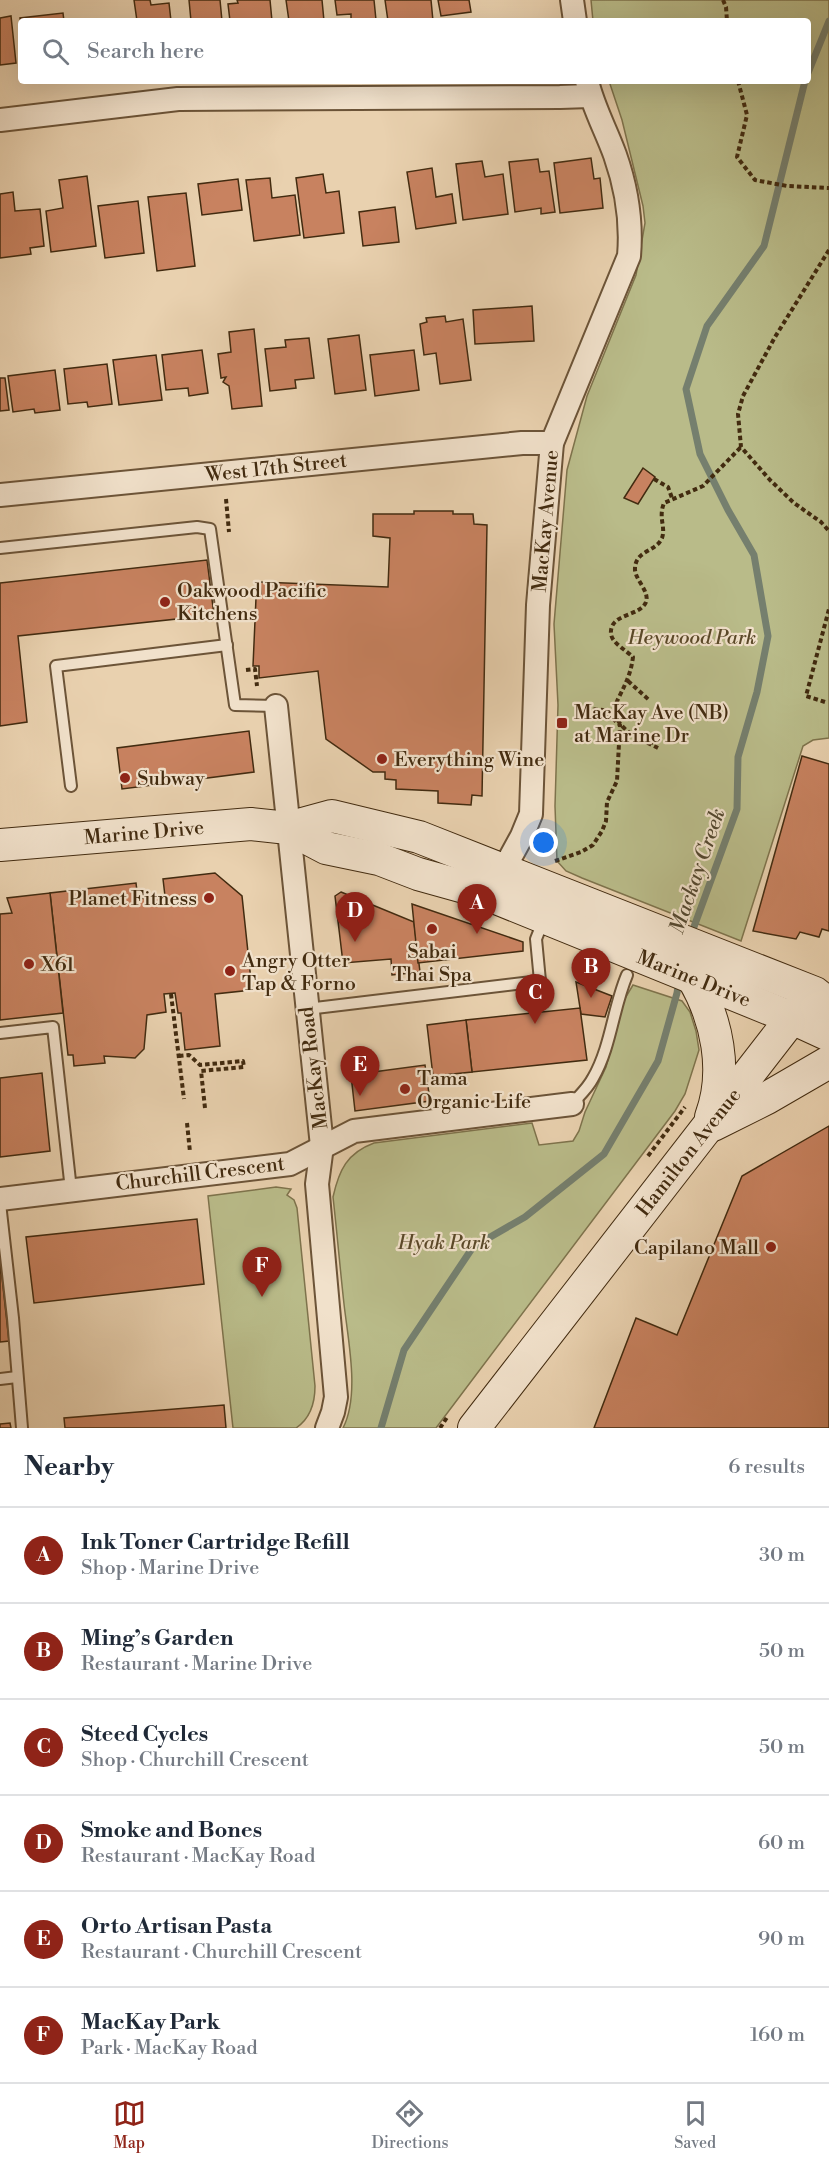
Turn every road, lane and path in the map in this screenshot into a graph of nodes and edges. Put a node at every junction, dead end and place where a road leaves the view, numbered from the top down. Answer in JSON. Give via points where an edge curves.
{"nodes":[{"id":1,"x":572,"y":0,"type":"edge"},
{"id":2,"x":723,"y":0,"type":"edge"},
{"id":3,"x":575,"y":18,"type":"edge"},
{"id":4,"x":727,"y":18,"type":"edge"},
{"id":5,"x":739,"y":84,"type":"edge"},
{"id":6,"x":589,"y":88,"type":"edge"},
{"id":7,"x":0,"y":120,"type":"edge"},
{"id":8,"x":829,"y":188,"type":"edge"},
{"id":9,"x":829,"y":250,"type":"edge"},
{"id":10,"x":552,"y":443,"type":"junction"},
{"id":11,"x":741,"y":447,"type":"junction"},
{"id":12,"x":654,"y":479,"type":"dead end"},
{"id":13,"x":0,"y":495,"type":"edge"},
{"id":14,"x":672,"y":498,"type":"junction"},
{"id":15,"x":226,"y":500,"type":"dead end"},
{"id":16,"x":829,"y":531,"type":"edge"},
{"id":17,"x":230,"y":539,"type":"dead end"},
{"id":18,"x":0,"y":548,"type":"edge"},
{"id":19,"x":829,"y":609,"type":"edge"},
{"id":20,"x":227,"y":645,"type":"junction"},
{"id":21,"x":245,"y":670,"type":"dead end"},
{"id":22,"x":628,"y":681,"type":"junction"},
{"id":23,"x":257,"y":686,"type":"dead end"},
{"id":24,"x":649,"y":700,"type":"dead end"},
{"id":25,"x":825,"y":702,"type":"dead end"},
{"id":26,"x":276,"y":706,"type":"joint"},
{"id":27,"x":588,"y":709,"type":"dead end"},
{"id":28,"x":620,"y":725,"type":"junction"},
{"id":29,"x":656,"y":730,"type":"dead end"},
{"id":30,"x":651,"y":744,"type":"junction"},
{"id":31,"x":658,"y":748,"type":"dead end"},
{"id":32,"x":71,"y":786,"type":"dead end"},
{"id":33,"x":288,"y":828,"type":"junction"},
{"id":34,"x":0,"y":845,"type":"edge"},
{"id":35,"x":552,"y":861,"type":"dead end"},
{"id":36,"x":504,"y":869,"type":"junction"},
{"id":37,"x":544,"y":918,"type":"junction"},
{"id":38,"x":639,"y":968,"type":"junction"},
{"id":39,"x":693,"y":978,"type":"junction"},
{"id":40,"x":171,"y":994,"type":"dead end"},
{"id":41,"x":826,"y":996,"type":"edge"},
{"id":42,"x":306,"y":1009,"type":"junction"},
{"id":43,"x":792,"y":1018,"type":"junction"},
{"id":44,"x":0,"y":1033,"type":"edge"},
{"id":45,"x":829,"y":1035,"type":"edge"},
{"id":46,"x":179,"y":1056,"type":"junction"},
{"id":47,"x":829,"y":1062,"type":"edge"},
{"id":48,"x":184,"y":1099,"type":"dead end"},
{"id":49,"x":689,"y":1099,"type":"dead end"},
{"id":50,"x":572,"y":1104,"type":"joint"},
{"id":51,"x":205,"y":1107,"type":"dead end"},
{"id":52,"x":187,"y":1123,"type":"dead end"},
{"id":53,"x":707,"y":1128,"type":"junction"},
{"id":54,"x":322,"y":1146,"type":"junction"},
{"id":55,"x":190,"y":1152,"type":"dead end"},
{"id":56,"x":642,"y":1163,"type":"dead end"},
{"id":57,"x":71,"y":1190,"type":"junction"},
{"id":58,"x":0,"y":1201,"type":"edge"},
{"id":59,"x":17,"y":1377,"type":"junction"},
{"id":60,"x":0,"y":1379,"type":"edge"},
{"id":61,"x":464,"y":1419,"type":"edge"},
{"id":62,"x":22,"y":1428,"type":"edge"},
{"id":63,"x":327,"y":1428,"type":"edge"},
{"id":64,"x":440,"y":1428,"type":"edge"}],
"edges":[{"from":1,"to":3,"type":"street"},
{"from":2,"to":4,"type":"path"},
{"from":5,"to":8,"type":"path","via":[[747,115],[737,157],[755,180]]},
{"from":6,"to":7,"type":"street","via":[[560,97],[178,99]]},
{"from":6,"to":10,"type":"street","name":"MacKay Avenue","via":[[616,157],[629,205],[630,256]]},
{"from":9,"to":11,"type":"path","via":[[743,396],[738,414]]},
{"from":10,"to":13,"type":"street","name":"West 17th Street"},
{"from":10,"to":36,"type":"street","name":"MacKay Avenue","via":[[538,605],[531,813]]},
{"from":11,"to":14,"type":"path","via":[[703,486]]},
{"from":11,"to":16,"type":"path","via":[[794,503]]},
{"from":12,"to":14,"type":"path","via":[[668,487]]},
{"from":14,"to":22,"type":"path","via":[[664,502],[660,513],[662,538],[641,553],[635,565],[646,603],[616,621],[611,635],[633,657]]},
{"from":15,"to":17,"type":"path"},
{"from":18,"to":20,"type":"lane","via":[[197,527],[210,529]]},
{"from":19,"to":25,"type":"path","via":[[806,696]]},
{"from":20,"to":26,"type":"lane","via":[[236,705]]},
{"from":20,"to":32,"type":"lane","via":[[56,666]]},
{"from":21,"to":23,"type":"path","via":[[255,669]]},
{"from":22,"to":24,"type":"path"},
{"from":22,"to":28,"type":"path","via":[[615,707]]},
{"from":26,"to":33,"type":"street","name":"MacKay Road"},
{"from":27,"to":28,"type":"path","via":[[603,710]]},
{"from":28,"to":30,"type":"path"},
{"from":28,"to":35,"type":"path","via":[[617,781],[607,802],[602,831],[581,852]]},
{"from":29,"to":30,"type":"path"},
{"from":30,"to":31,"type":"path"},
{"from":33,"to":34,"type":"main road","name":"Marine Drive","via":[[251,824]]},
{"from":33,"to":36,"type":"main road","name":"Marine Drive","via":[[332,816],[418,837]]},
{"from":33,"to":37,"type":"main road","name":"Marine Drive","via":[[326,848],[479,891]]},
{"from":33,"to":42,"type":"street","name":"MacKay Road"},
{"from":36,"to":41,"type":"main road","name":"Marine Drive"},
{"from":37,"to":38,"type":"main road","name":"Marine Drive"},
{"from":37,"to":42,"type":"lane","via":[[536,939],[540,981]]},
{"from":38,"to":39,"type":"main road","name":"Marine Drive"},
{"from":38,"to":50,"type":"lane","via":[[619,995],[593,1079]]},
{"from":39,"to":43,"type":"main road","name":"Marine Drive"},
{"from":39,"to":53,"type":"main road","via":[[710,1010],[719,1059],[718,1098]]},
{"from":40,"to":46,"type":"path"},
{"from":41,"to":43,"type":"main road"},
{"from":42,"to":54,"type":"street","name":"MacKay Road"},
{"from":43,"to":45,"type":"main road","name":"Marine Drive"},
{"from":43,"to":53,"type":"main road","name":"Hamilton Avenue"},
{"from":44,"to":57,"type":"lane","via":[[53,1027]]},
{"from":46,"to":48,"type":"path"},
{"from":46,"to":51,"type":"path","via":[[189,1055],[200,1065],[243,1061],[244,1067],[201,1071]]},
{"from":47,"to":53,"type":"main road"},
{"from":49,"to":56,"type":"path"},
{"from":50,"to":54,"type":"street","name":"Churchill Crescent","via":[[354,1131]]},
{"from":52,"to":55,"type":"path"},
{"from":53,"to":61,"type":"main road","name":"Hamilton Avenue"},
{"from":54,"to":57,"type":"street","name":"Churchill Crescent","via":[[290,1164]]},
{"from":54,"to":63,"type":"street","name":"MacKay Road","via":[[317,1184],[336,1397]]},
{"from":57,"to":58,"type":"street","name":"Churchill Crescent"},
{"from":58,"to":59,"type":"lane"},
{"from":59,"to":60,"type":"lane"},
{"from":59,"to":62,"type":"lane"},
{"from":61,"to":64,"type":"path"}]}
